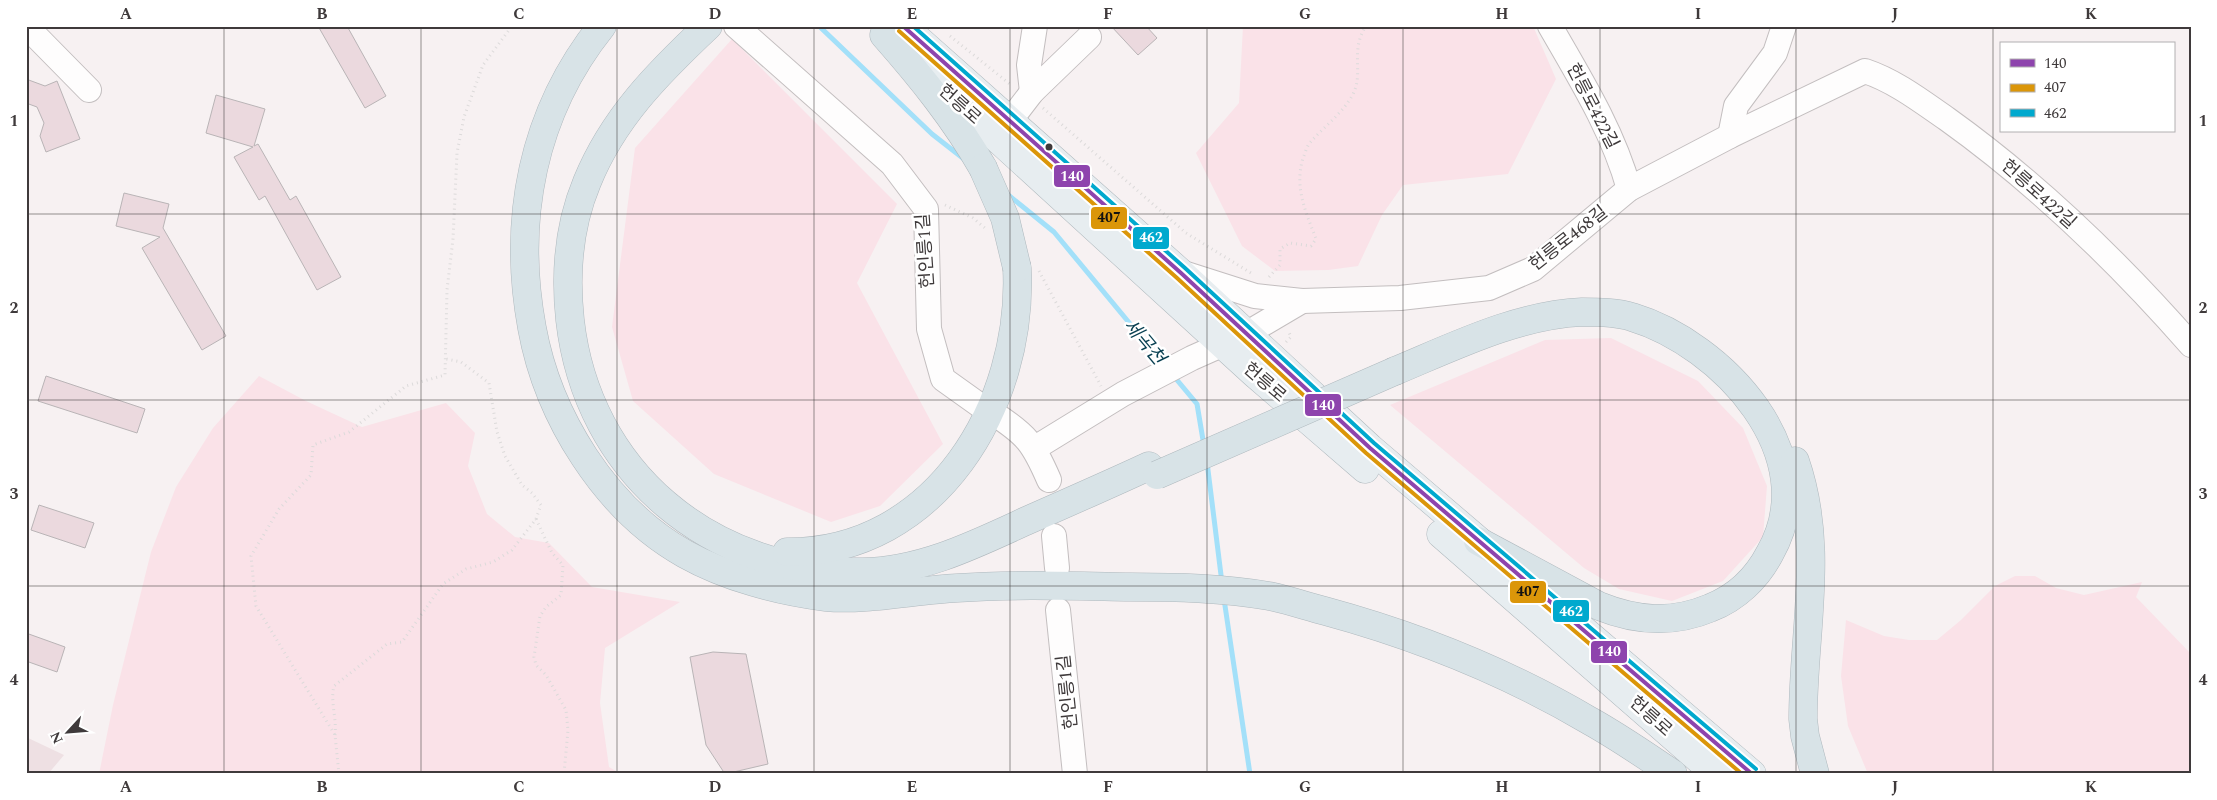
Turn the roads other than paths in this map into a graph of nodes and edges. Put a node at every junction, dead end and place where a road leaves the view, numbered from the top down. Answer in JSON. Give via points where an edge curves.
{"nodes":[{"id":1,"x":26,"y":26,"type":"edge"},
{"id":2,"x":602,"y":26,"type":"edge"},
{"id":3,"x":708,"y":26,"type":"edge"},
{"id":4,"x":736,"y":26,"type":"edge"},
{"id":5,"x":1035,"y":26,"type":"edge"},
{"id":6,"x":1550,"y":26,"type":"edge"},
{"id":7,"x":1784,"y":26,"type":"edge"},
{"id":8,"x":887,"y":29,"type":"edge"},
{"id":9,"x":1089,"y":37,"type":"dead end"},
{"id":10,"x":1866,"y":72,"type":"joint"},
{"id":11,"x":90,"y":90,"type":"dead end"},
{"id":12,"x":1030,"y":94,"type":"junction"},
{"id":13,"x":1009,"y":122,"type":"junction"},
{"id":14,"x":1730,"y":136,"type":"junction"},
{"id":15,"x":1630,"y":189,"type":"junction"},
{"id":16,"x":1181,"y":273,"type":"junction"},
{"id":17,"x":1292,"y":307,"type":"junction"},
{"id":18,"x":1234,"y":339,"type":"junction"},
{"id":19,"x":2191,"y":345,"type":"edge"},
{"id":20,"x":1390,"y":367,"type":"junction"},
{"id":21,"x":1035,"y":448,"type":"junction"},
{"id":22,"x":1153,"y":471,"type":"junction"},
{"id":23,"x":1049,"y":480,"type":"dead end"},
{"id":24,"x":1054,"y":536,"type":"dead end"},
{"id":25,"x":1478,"y":541,"type":"junction"},
{"id":26,"x":738,"y":550,"type":"junction"},
{"id":27,"x":1057,"y":568,"type":"dead end"},
{"id":28,"x":746,"y":579,"type":"junction"},
{"id":29,"x":1058,"y":610,"type":"dead end"},
{"id":30,"x":1075,"y":774,"type":"edge"},
{"id":31,"x":1674,"y":774,"type":"edge"},
{"id":32,"x":1716,"y":774,"type":"edge"},
{"id":33,"x":1752,"y":774,"type":"edge"},
{"id":34,"x":1815,"y":774,"type":"edge"}],
"edges":[{"from":1,"to":11,"type":"street"},
{"from":2,"to":28,"type":"highway","via":[[566,79],[543,130],[530,174],[523,257],[534,340],[566,424],[616,496],[637,518],[683,553]]},
{"from":3,"to":26,"type":"highway","via":[[664,67],[630,105],[605,142],[586,184],[576,218],[568,272],[568,300],[586,390],[614,446],[634,472],[674,512],[701,531]]},
{"from":4,"to":21,"type":"street","name":"헌인릉1길","via":[[892,164],[926,209],[929,329],[943,379],[1016,428]]},
{"from":5,"to":12,"type":"street","via":[[1029,65]]},
{"from":6,"to":15,"type":"street","name":"헌릉로422길","via":[[1622,162]]},
{"from":7,"to":14,"type":"street","via":[[1775,53],[1736,106]]},
{"from":8,"to":13,"type":"main road","name":"헌릉로"},
{"from":8,"to":18,"type":"main road","name":"헌릉로"},
{"from":8,"to":26,"type":"highway","bridge":true,"via":[[944,107],[983,168],[1006,218],[1016,268],[1015,329],[1002,382],[961,462],[935,493],[890,526],[843,546],[808,552]]},
{"from":9,"to":12,"type":"street"},
{"from":10,"to":14,"type":"street","name":"헌릉로468길"},
{"from":10,"to":19,"type":"street","name":"헌릉로422길","via":[[1886,78],[1985,146],[2095,244]]},
{"from":12,"to":13,"type":"street"},
{"from":13,"to":16,"type":"main road","name":"헌릉로"},
{"from":14,"to":15,"type":"street","name":"헌릉로468길"},
{"from":15,"to":17,"type":"street","name":"헌릉로468길","via":[[1532,269],[1489,288]]},
{"from":16,"to":17,"type":"street","name":"헌릉로468길"},
{"from":16,"to":18,"type":"main road","name":"헌릉로"},
{"from":17,"to":18,"type":"street","name":"헌릉로468길"},
{"from":18,"to":21,"type":"street","via":[[1123,394]]},
{"from":18,"to":25,"type":"main road","name":"헌릉로","via":[[1270,356]]},
{"from":18,"to":32,"type":"main road","name":"헌릉로"},
{"from":20,"to":22,"type":"highway"},
{"from":20,"to":25,"type":"highway","via":[[1527,321],[1584,312],[1630,316],[1688,342],[1728,375],[1758,411],[1779,455],[1786,502],[1774,547],[1742,589],[1723,602],[1693,614],[1653,619],[1620,614]]},
{"from":20,"to":34,"type":"highway","via":[[1496,314],[1554,298],[1617,300],[1652,310],[1687,327],[1726,354],[1751,378],[1771,407],[1796,464],[1806,502],[1812,579],[1803,719]]},
{"from":21,"to":23,"type":"street","name":"헌인릉1길"},
{"from":22,"to":26,"type":"highway","via":[[962,550],[897,569],[865,572],[823,570]]},
{"from":22,"to":28,"type":"highway","via":[[968,559],[924,574],[875,584],[828,588]]},
{"from":24,"to":27,"type":"street"},
{"from":25,"to":33,"type":"main road","name":"헌릉로"},
{"from":28,"to":31,"type":"highway","via":[[830,598],[1049,584],[1169,586],[1272,597],[1387,629],[1470,661],[1590,720]]},
{"from":29,"to":30,"type":"street","name":"헌인릉1길"}]}
